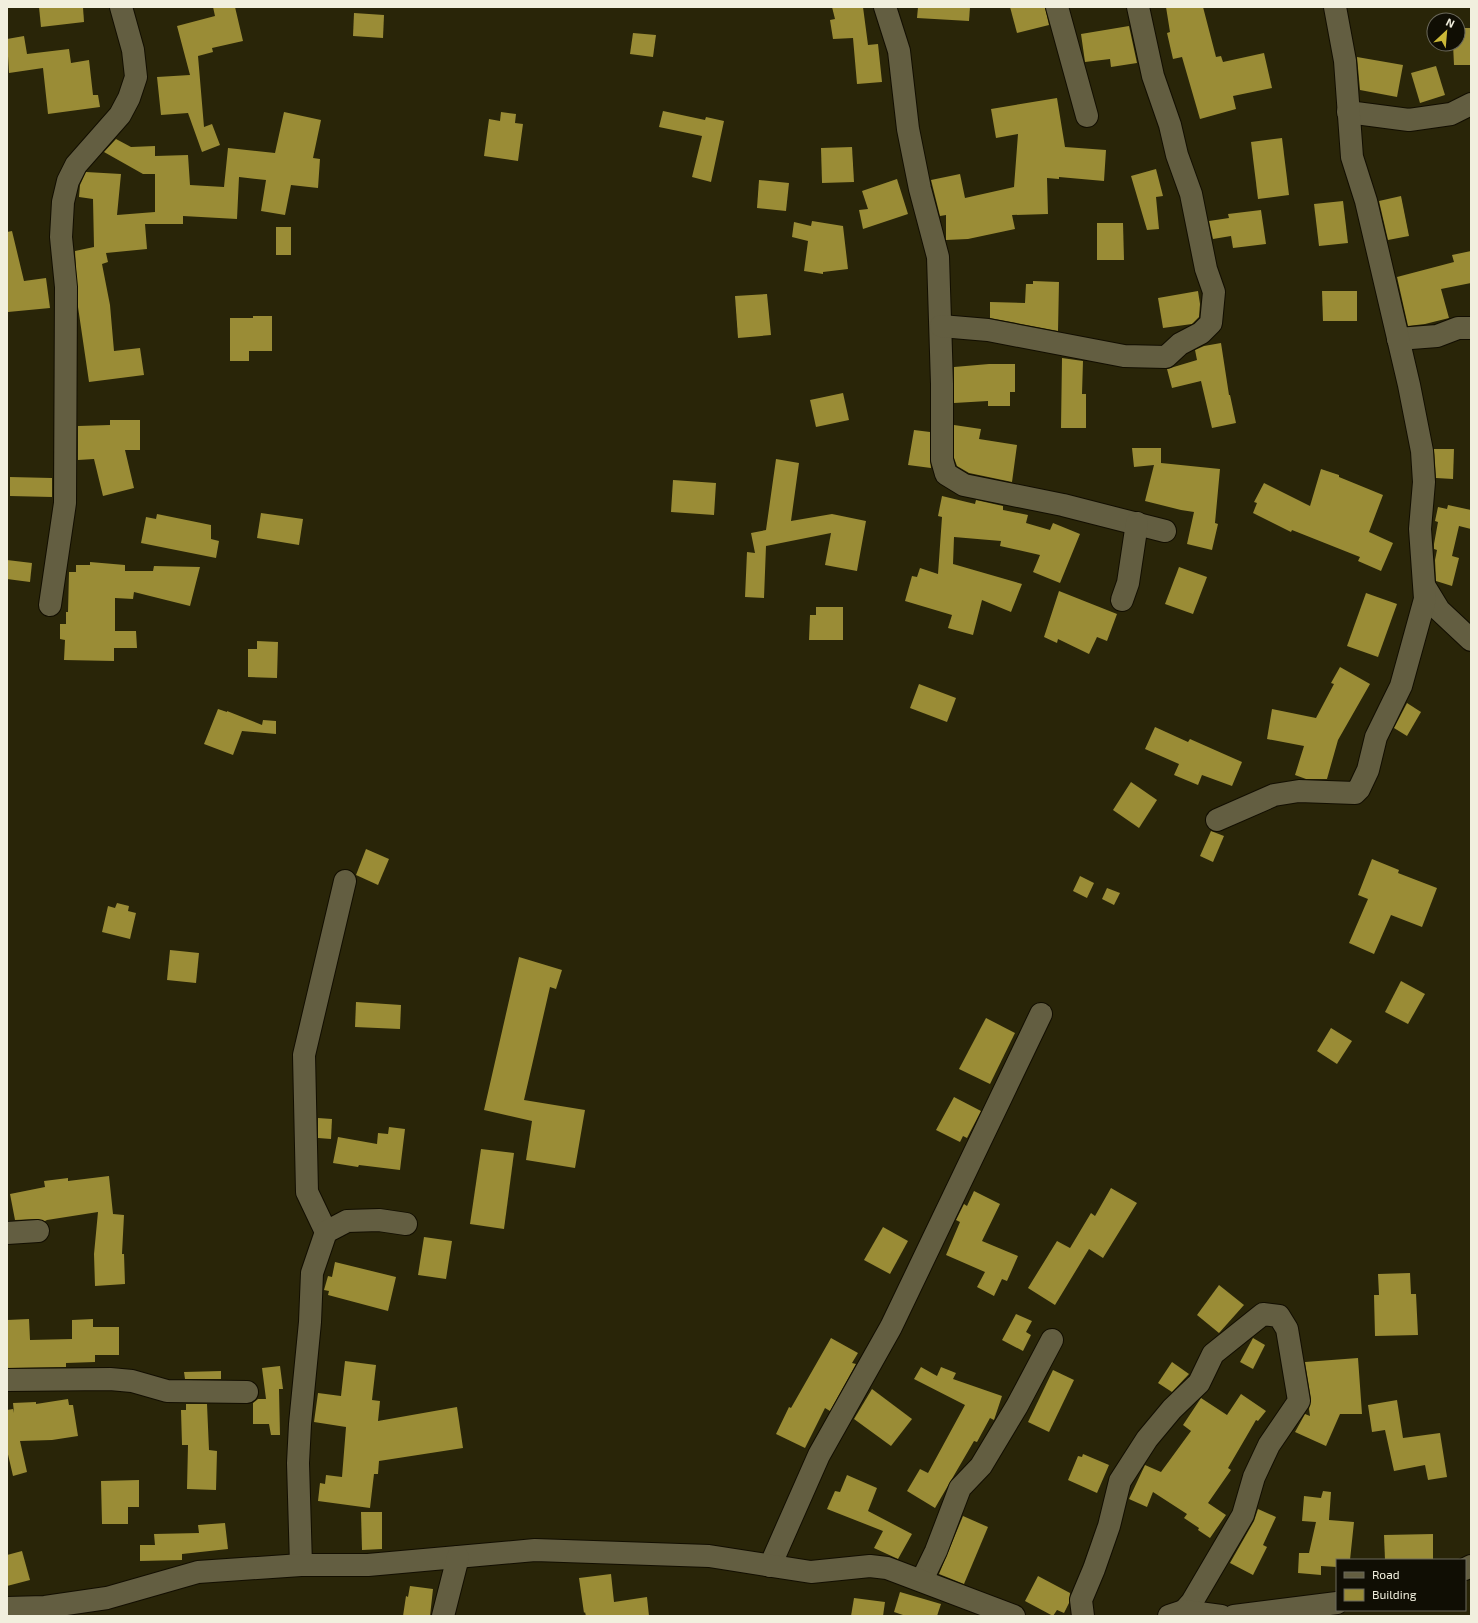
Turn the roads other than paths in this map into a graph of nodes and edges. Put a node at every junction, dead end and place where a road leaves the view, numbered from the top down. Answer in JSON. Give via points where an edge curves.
{"nodes":[{"id":1,"x":121,"y":7,"type":"edge"},
{"id":2,"x":885,"y":7,"type":"edge"},
{"id":3,"x":1057,"y":7,"type":"edge"},
{"id":4,"x":1138,"y":7,"type":"edge"},
{"id":5,"x":1335,"y":7,"type":"edge"},
{"id":6,"x":1471,"y":104,"type":"edge"},
{"id":7,"x":1348,"y":112,"type":"junction"},
{"id":8,"x":1087,"y":116,"type":"dead end"},
{"id":9,"x":941,"y":326,"type":"junction"},
{"id":10,"x":1471,"y":328,"type":"edge"},
{"id":11,"x":1398,"y":339,"type":"junction"},
{"id":12,"x":1137,"y":523,"type":"junction"},
{"id":13,"x":1166,"y":531,"type":"dead end"},
{"id":14,"x":1425,"y":587,"type":"junction"},
{"id":15,"x":1122,"y":600,"type":"dead end"},
{"id":16,"x":50,"y":605,"type":"dead end"},
{"id":17,"x":1471,"y":640,"type":"edge"},
{"id":18,"x":1217,"y":820,"type":"dead end"},
{"id":19,"x":345,"y":880,"type":"dead end"},
{"id":20,"x":1041,"y":1014,"type":"dead end"},
{"id":21,"x":406,"y":1224,"type":"dead end"},
{"id":22,"x":38,"y":1231,"type":"dead end"},
{"id":23,"x":326,"y":1232,"type":"junction"},
{"id":24,"x":7,"y":1233,"type":"edge"},
{"id":25,"x":1052,"y":1340,"type":"dead end"},
{"id":26,"x":7,"y":1380,"type":"edge"},
{"id":27,"x":247,"y":1392,"type":"dead end"},
{"id":28,"x":458,"y":1557,"type":"junction"},
{"id":29,"x":301,"y":1565,"type":"junction"},
{"id":30,"x":770,"y":1566,"type":"junction"},
{"id":31,"x":922,"y":1580,"type":"junction"},
{"id":32,"x":1336,"y":1603,"type":"edge"},
{"id":33,"x":7,"y":1608,"type":"edge"},
{"id":34,"x":1177,"y":1614,"type":"edge"},
{"id":35,"x":442,"y":1616,"type":"edge"},
{"id":36,"x":1014,"y":1616,"type":"edge"},
{"id":37,"x":1083,"y":1616,"type":"edge"},
{"id":38,"x":1221,"y":1616,"type":"edge"},
{"id":39,"x":1234,"y":1616,"type":"edge"}],
"edges":[{"from":1,"to":16,"type":"street","via":[[133,50],[136,77],[120,115],[76,165],[62,202],[61,236],[66,287],[65,503]]},
{"from":2,"to":9,"type":"street","via":[[899,51],[908,129],[920,189],[938,256]]},
{"from":3,"to":8,"type":"street"},
{"from":4,"to":9,"type":"street","via":[[1153,76],[1196,211],[1206,269],[1214,292],[1211,323],[1166,357],[1124,356],[988,330]]},
{"from":5,"to":7,"type":"street","via":[[1345,61]]},
{"from":6,"to":7,"type":"street","via":[[1451,114],[1408,120]]},
{"from":7,"to":11,"type":"street","via":[[1352,157],[1366,201]]},
{"from":9,"to":12,"type":"street","via":[[942,460],[946,474],[964,485]]},
{"from":10,"to":11,"type":"street","via":[[1458,328],[1437,336]]},
{"from":11,"to":14,"type":"street","via":[[1422,451],[1424,482],[1420,529]]},
{"from":12,"to":13,"type":"street"},
{"from":12,"to":15,"type":"street","via":[[1128,583]]},
{"from":14,"to":17,"type":"street","via":[[1439,610]]},
{"from":14,"to":18,"type":"street","via":[[1425,599],[1401,686],[1376,737],[1368,770],[1359,789],[1355,793],[1299,791],[1274,796]]},
{"from":19,"to":23,"type":"street","via":[[304,1056],[307,1192]]},
{"from":20,"to":30,"type":"street","via":[[891,1327],[819,1455]]},
{"from":21,"to":23,"type":"street","via":[[379,1220],[347,1221]]},
{"from":22,"to":24,"type":"street"},
{"from":23,"to":29,"type":"street","via":[[312,1273],[300,1424],[298,1462]]},
{"from":25,"to":31,"type":"street","via":[[1017,1406],[984,1460],[960,1488]]},
{"from":26,"to":27,"type":"street","via":[[110,1378],[167,1391]]},
{"from":28,"to":29,"type":"street","via":[[368,1565]]},
{"from":28,"to":30,"type":"street","via":[[535,1550],[624,1552],[709,1556]]},
{"from":28,"to":35,"type":"street"},
{"from":29,"to":33,"type":"street","via":[[198,1572],[107,1598],[45,1608]]},
{"from":30,"to":31,"type":"street","via":[[811,1572],[870,1566],[887,1568]]},
{"from":31,"to":36,"type":"street"},
{"from":32,"to":39,"type":"street"},
{"from":34,"to":37,"type":"street","via":[[1192,1602],[1243,1515],[1254,1477],[1269,1445],[1299,1401],[1287,1329],[1279,1316],[1263,1314],[1213,1354],[1199,1383],[1147,1439],[1120,1481],[1109,1526],[1081,1600]]},
{"from":34,"to":38,"type":"street"}]}
